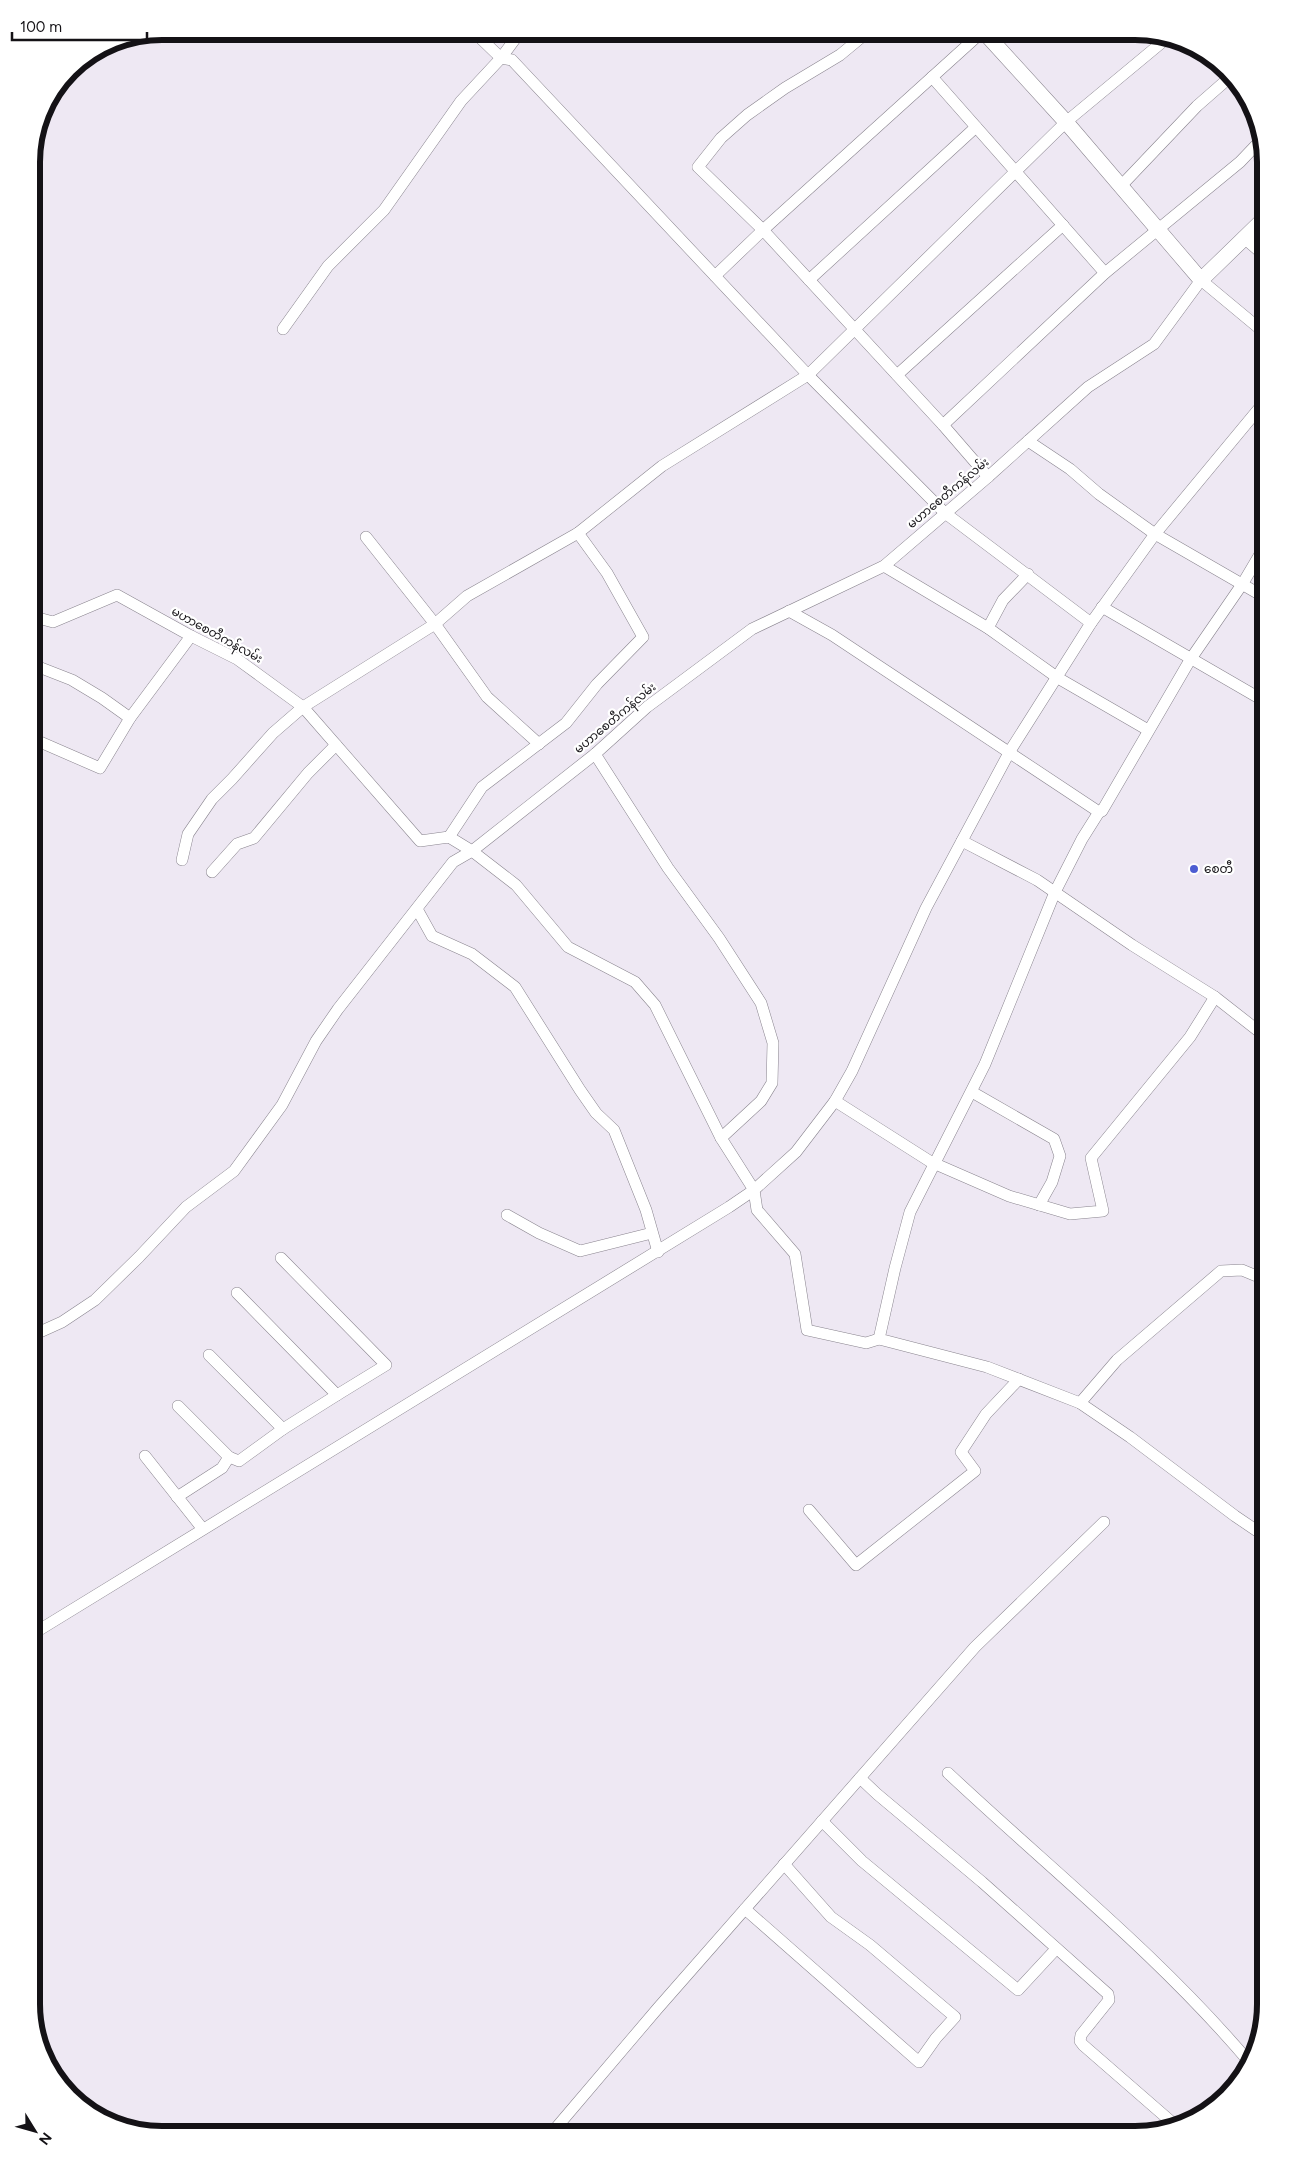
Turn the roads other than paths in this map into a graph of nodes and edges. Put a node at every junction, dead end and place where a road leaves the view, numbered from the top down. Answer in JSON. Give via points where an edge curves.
{"nodes":[{"id":1,"x":482,"y":40,"type":"edge"},
{"id":2,"x":514,"y":40,"type":"edge"},
{"id":3,"x":859,"y":40,"type":"edge"},
{"id":4,"x":974,"y":40,"type":"edge"},
{"id":5,"x":990,"y":40,"type":"edge"},
{"id":6,"x":1162,"y":43,"type":"edge"},
{"id":7,"x":501,"y":58,"type":"junction"},
{"id":8,"x":932,"y":77,"type":"junction"},
{"id":9,"x":1226,"y":80,"type":"edge"},
{"id":10,"x":1066,"y":122,"type":"junction"},
{"id":11,"x":976,"y":127,"type":"junction"},
{"id":12,"x":1256,"y":145,"type":"edge"},
{"id":13,"x":1015,"y":171,"type":"junction"},
{"id":14,"x":1120,"y":187,"type":"junction"},
{"id":15,"x":1063,"y":226,"type":"junction"},
{"id":16,"x":1257,"y":226,"type":"edge"},
{"id":17,"x":1158,"y":229,"type":"junction"},
{"id":18,"x":763,"y":230,"type":"junction"},
{"id":19,"x":1243,"y":238,"type":"junction"},
{"id":20,"x":1257,"y":249,"type":"edge"},
{"id":21,"x":1105,"y":273,"type":"junction"},
{"id":22,"x":714,"y":276,"type":"junction"},
{"id":23,"x":809,"y":280,"type":"junction"},
{"id":24,"x":1201,"y":280,"type":"junction"},
{"id":25,"x":1257,"y":327,"type":"edge"},
{"id":26,"x":283,"y":329,"type":"dead end"},
{"id":27,"x":854,"y":330,"type":"junction"},
{"id":28,"x":808,"y":375,"type":"junction"},
{"id":29,"x":897,"y":375,"type":"junction"},
{"id":30,"x":1257,"y":411,"type":"edge"},
{"id":31,"x":943,"y":424,"type":"junction"},
{"id":32,"x":1028,"y":441,"type":"junction"},
{"id":33,"x":988,"y":477,"type":"junction"},
{"id":34,"x":945,"y":513,"type":"junction"},
{"id":35,"x":578,"y":533,"type":"junction"},
{"id":36,"x":1155,"y":534,"type":"junction"},
{"id":37,"x":366,"y":537,"type":"dead end"},
{"id":38,"x":1257,"y":559,"type":"edge"},
{"id":39,"x":884,"y":566,"type":"junction"},
{"id":40,"x":1028,"y":574,"type":"junction"},
{"id":41,"x":1243,"y":583,"type":"junction"},
{"id":42,"x":1257,"y":592,"type":"edge"},
{"id":43,"x":1102,"y":607,"type":"junction"},
{"id":44,"x":789,"y":611,"type":"junction"},
{"id":45,"x":40,"y":618,"type":"edge"},
{"id":46,"x":1091,"y":623,"type":"junction"},
{"id":47,"x":436,"y":624,"type":"junction"},
{"id":48,"x":988,"y":628,"type":"junction"},
{"id":49,"x":191,"y":636,"type":"junction"},
{"id":50,"x":1190,"y":660,"type":"junction"},
{"id":51,"x":40,"y":667,"type":"edge"},
{"id":52,"x":1058,"y":678,"type":"junction"},
{"id":53,"x":1257,"y":697,"type":"edge"},
{"id":54,"x":303,"y":707,"type":"junction"},
{"id":55,"x":130,"y":718,"type":"junction"},
{"id":56,"x":1148,"y":730,"type":"junction"},
{"id":57,"x":40,"y":742,"type":"edge"},
{"id":58,"x":539,"y":744,"type":"junction"},
{"id":59,"x":336,"y":745,"type":"junction"},
{"id":60,"x":1010,"y":751,"type":"junction"},
{"id":61,"x":595,"y":754,"type":"junction"},
{"id":62,"x":1099,"y":812,"type":"junction"},
{"id":63,"x":448,"y":837,"type":"junction"},
{"id":64,"x":962,"y":841,"type":"junction"},
{"id":65,"x":472,"y":851,"type":"junction"},
{"id":66,"x":182,"y":860,"type":"dead end"},
{"id":67,"x":212,"y":872,"type":"dead end"},
{"id":68,"x":1055,"y":892,"type":"junction"},
{"id":69,"x":417,"y":909,"type":"junction"},
{"id":70,"x":1215,"y":996,"type":"junction"},
{"id":71,"x":1257,"y":1030,"type":"edge"},
{"id":72,"x":972,"y":1092,"type":"junction"},
{"id":73,"x":835,"y":1101,"type":"junction"},
{"id":74,"x":721,"y":1138,"type":"junction"},
{"id":75,"x":936,"y":1162,"type":"junction"},
{"id":76,"x":754,"y":1190,"type":"junction"},
{"id":77,"x":1038,"y":1205,"type":"junction"},
{"id":78,"x":507,"y":1215,"type":"dead end"},
{"id":79,"x":652,"y":1233,"type":"junction"},
{"id":80,"x":658,"y":1252,"type":"junction"},
{"id":81,"x":281,"y":1258,"type":"dead end"},
{"id":82,"x":1257,"y":1276,"type":"edge"},
{"id":83,"x":237,"y":1293,"type":"dead end"},
{"id":84,"x":40,"y":1332,"type":"edge"},
{"id":85,"x":879,"y":1340,"type":"junction"},
{"id":86,"x":209,"y":1355,"type":"dead end"},
{"id":87,"x":1019,"y":1379,"type":"junction"},
{"id":88,"x":337,"y":1396,"type":"junction"},
{"id":89,"x":1080,"y":1402,"type":"junction"},
{"id":90,"x":178,"y":1406,"type":"dead end"},
{"id":91,"x":283,"y":1429,"type":"junction"},
{"id":92,"x":145,"y":1456,"type":"dead end"},
{"id":93,"x":229,"y":1457,"type":"junction"},
{"id":94,"x":177,"y":1498,"type":"junction"},
{"id":95,"x":809,"y":1510,"type":"dead end"},
{"id":96,"x":1104,"y":1522,"type":"dead end"},
{"id":97,"x":202,"y":1528,"type":"junction"},
{"id":98,"x":1257,"y":1531,"type":"edge"},
{"id":99,"x":40,"y":1629,"type":"edge"},
{"id":100,"x":948,"y":1773,"type":"dead end"},
{"id":101,"x":860,"y":1778,"type":"junction"},
{"id":102,"x":822,"y":1821,"type":"junction"},
{"id":103,"x":784,"y":1864,"type":"junction"},
{"id":104,"x":745,"y":1909,"type":"junction"},
{"id":105,"x":1056,"y":1949,"type":"junction"},
{"id":106,"x":1245,"y":2057,"type":"edge"},
{"id":107,"x":1170,"y":2121,"type":"edge"},
{"id":108,"x":558,"y":2126,"type":"edge"}],
"edges":[{"from":1,"to":7,"type":"street"},
{"from":2,"to":7,"type":"street"},
{"from":3,"to":18,"type":"street","via":[[747,115],[721,138],[698,167]]},
{"from":4,"to":8,"type":"street"},
{"from":5,"to":10,"type":"street"},
{"from":6,"to":10,"type":"street"},
{"from":7,"to":22,"type":"street","via":[[512,60]]},
{"from":7,"to":26,"type":"street","via":[[461,101],[384,210],[328,266]]},
{"from":8,"to":11,"type":"street"},
{"from":8,"to":18,"type":"street"},
{"from":9,"to":14,"type":"street","via":[[1196,106]]},
{"from":10,"to":13,"type":"street"},
{"from":10,"to":14,"type":"street"},
{"from":11,"to":13,"type":"street"},
{"from":11,"to":23,"type":"street"},
{"from":12,"to":17,"type":"street"},
{"from":13,"to":15,"type":"street"},
{"from":13,"to":27,"type":"street"},
{"from":14,"to":17,"type":"street"},
{"from":15,"to":21,"type":"street"},
{"from":15,"to":29,"type":"street"},
{"from":16,"to":19,"type":"street"},
{"from":17,"to":21,"type":"street"},
{"from":17,"to":24,"type":"street"},
{"from":18,"to":22,"type":"street"},
{"from":18,"to":23,"type":"street"},
{"from":19,"to":20,"type":"street"},
{"from":19,"to":24,"type":"street"},
{"from":21,"to":31,"type":"street"},
{"from":22,"to":28,"type":"street"},
{"from":23,"to":27,"type":"street"},
{"from":24,"to":25,"type":"street"},
{"from":24,"to":32,"type":"street","name":"မဟာစေတီကန်လမ်း","via":[[1154,344],[1088,387]]},
{"from":27,"to":28,"type":"street"},
{"from":27,"to":29,"type":"street"},
{"from":28,"to":34,"type":"street"},
{"from":28,"to":35,"type":"street","via":[[662,466]]},
{"from":29,"to":31,"type":"street"},
{"from":30,"to":36,"type":"street"},
{"from":31,"to":33,"type":"street"},
{"from":32,"to":33,"type":"street","name":"မဟာစေတီကန်လမ်း"},
{"from":32,"to":36,"type":"street"},
{"from":33,"to":34,"type":"street","name":"မဟာစေတီကန်လမ်း"},
{"from":34,"to":39,"type":"street","name":"မဟာစေတီကန်လမ်း"},
{"from":34,"to":40,"type":"street"},
{"from":35,"to":47,"type":"street","via":[[467,596]]},
{"from":35,"to":58,"type":"street","via":[[607,573],[643,637],[597,684],[566,723]]},
{"from":36,"to":41,"type":"street"},
{"from":36,"to":43,"type":"street"},
{"from":37,"to":47,"type":"street"},
{"from":38,"to":41,"type":"street"},
{"from":39,"to":44,"type":"street","name":"မဟာစေတီကန်လမ်း"},
{"from":39,"to":48,"type":"street"},
{"from":40,"to":46,"type":"street"},
{"from":40,"to":48,"type":"street","via":[[1003,600]]},
{"from":41,"to":42,"type":"street"},
{"from":41,"to":50,"type":"street"},
{"from":43,"to":46,"type":"street"},
{"from":43,"to":50,"type":"street"},
{"from":44,"to":60,"type":"street","via":[[832,635]]},
{"from":44,"to":61,"type":"street","name":"မဟာစေတီကန်လမ်း","via":[[744,634],[647,707]]},
{"from":45,"to":49,"type":"street","name":"မဟာစေတီကန်လမ်း","via":[[54,622],[117,595]]},
{"from":46,"to":52,"type":"street"},
{"from":47,"to":54,"type":"street"},
{"from":47,"to":58,"type":"street","via":[[487,696]]},
{"from":48,"to":52,"type":"street"},
{"from":49,"to":54,"type":"street","name":"မဟာစေတီကန်လမ်း","via":[[237,659]]},
{"from":49,"to":55,"type":"street"},
{"from":50,"to":53,"type":"street"},
{"from":50,"to":56,"type":"street"},
{"from":51,"to":55,"type":"street","via":[[72,680]]},
{"from":52,"to":56,"type":"street"},
{"from":52,"to":60,"type":"street"},
{"from":54,"to":59,"type":"street","name":"မဟာစေတီကန်လမ်း"},
{"from":54,"to":66,"type":"street","via":[[273,733],[212,799],[188,834]]},
{"from":55,"to":57,"type":"street","via":[[100,768]]},
{"from":56,"to":62,"type":"street"},
{"from":58,"to":63,"type":"street","via":[[482,787]]},
{"from":59,"to":63,"type":"street","name":"မဟာစေတီကန်လမ်း","via":[[420,841]]},
{"from":59,"to":67,"type":"street","via":[[254,838],[237,844]]},
{"from":60,"to":62,"type":"street"},
{"from":60,"to":64,"type":"street"},
{"from":61,"to":65,"type":"street","name":"မဟာစေတီကန်လမ်း"},
{"from":61,"to":74,"type":"street","via":[[761,1003],[773,1043],[772,1083],[761,1101]]},
{"from":62,"to":68,"type":"street"},
{"from":63,"to":65,"type":"street"},
{"from":64,"to":68,"type":"street"},
{"from":64,"to":73,"type":"street","via":[[926,908],[852,1071]]},
{"from":65,"to":69,"type":"street","name":"မဟာစေတီကန်လမ်း","via":[[453,862]]},
{"from":65,"to":74,"type":"street","via":[[516,885],[568,947],[635,982],[655,1004]]},
{"from":68,"to":70,"type":"street"},
{"from":68,"to":72,"type":"street"},
{"from":69,"to":79,"type":"street","via":[[432,936],[472,954],[515,987],[580,1090],[596,1113],[614,1130]]},
{"from":69,"to":84,"type":"street","name":"မဟာစေတီကန်လမ်း","via":[[316,1041],[282,1105],[234,1171],[186,1207],[94,1300],[62,1322]]},
{"from":70,"to":71,"type":"street"},
{"from":70,"to":77,"type":"street","via":[[1190,1037],[1091,1158],[1103,1210],[1070,1214]]},
{"from":72,"to":75,"type":"street"},
{"from":72,"to":77,"type":"street","via":[[1054,1139],[1060,1156],[1052,1182]]},
{"from":73,"to":75,"type":"street","via":[[897,1142]]},
{"from":73,"to":76,"type":"street","via":[[796,1152]]},
{"from":74,"to":76,"type":"street"},
{"from":75,"to":77,"type":"street","via":[[1009,1196]]},
{"from":75,"to":85,"type":"street","via":[[910,1212]]},
{"from":76,"to":80,"type":"street"},
{"from":76,"to":85,"type":"street","via":[[757,1210],[795,1254],[807,1330],[866,1343]]},
{"from":78,"to":79,"type":"street","via":[[580,1251]]},
{"from":79,"to":80,"type":"street"},
{"from":80,"to":97,"type":"street"},
{"from":81,"to":88,"type":"street","via":[[386,1365]]},
{"from":82,"to":89,"type":"street","via":[[1242,1270],[1221,1271],[1117,1360]]},
{"from":83,"to":88,"type":"street"},
{"from":85,"to":87,"type":"street","via":[[987,1367]]},
{"from":86,"to":91,"type":"street"},
{"from":87,"to":89,"type":"street"},
{"from":87,"to":95,"type":"street","via":[[986,1414],[961,1452],[975,1471],[856,1566]]},
{"from":88,"to":91,"type":"street"},
{"from":89,"to":98,"type":"street"},
{"from":90,"to":93,"type":"street"},
{"from":91,"to":93,"type":"street","via":[[239,1461]]},
{"from":92,"to":94,"type":"street"},
{"from":93,"to":94,"type":"street","via":[[222,1468]]},
{"from":94,"to":97,"type":"street"},
{"from":96,"to":101,"type":"street","via":[[975,1647]]},
{"from":97,"to":99,"type":"street"},
{"from":100,"to":106,"type":"street","via":[[1119,1929]]},
{"from":101,"to":102,"type":"street"},
{"from":101,"to":105,"type":"street"},
{"from":102,"to":103,"type":"street"},
{"from":102,"to":105,"type":"street","via":[[862,1860],[1018,1990]]},
{"from":103,"to":104,"type":"street"},
{"from":103,"to":104,"type":"street","via":[[831,1917],[870,1945],[955,2017],[919,2062]]},
{"from":104,"to":108,"type":"street"},
{"from":105,"to":107,"type":"street","via":[[1110,1997],[1081,2035],[1080,2041]]}]}
